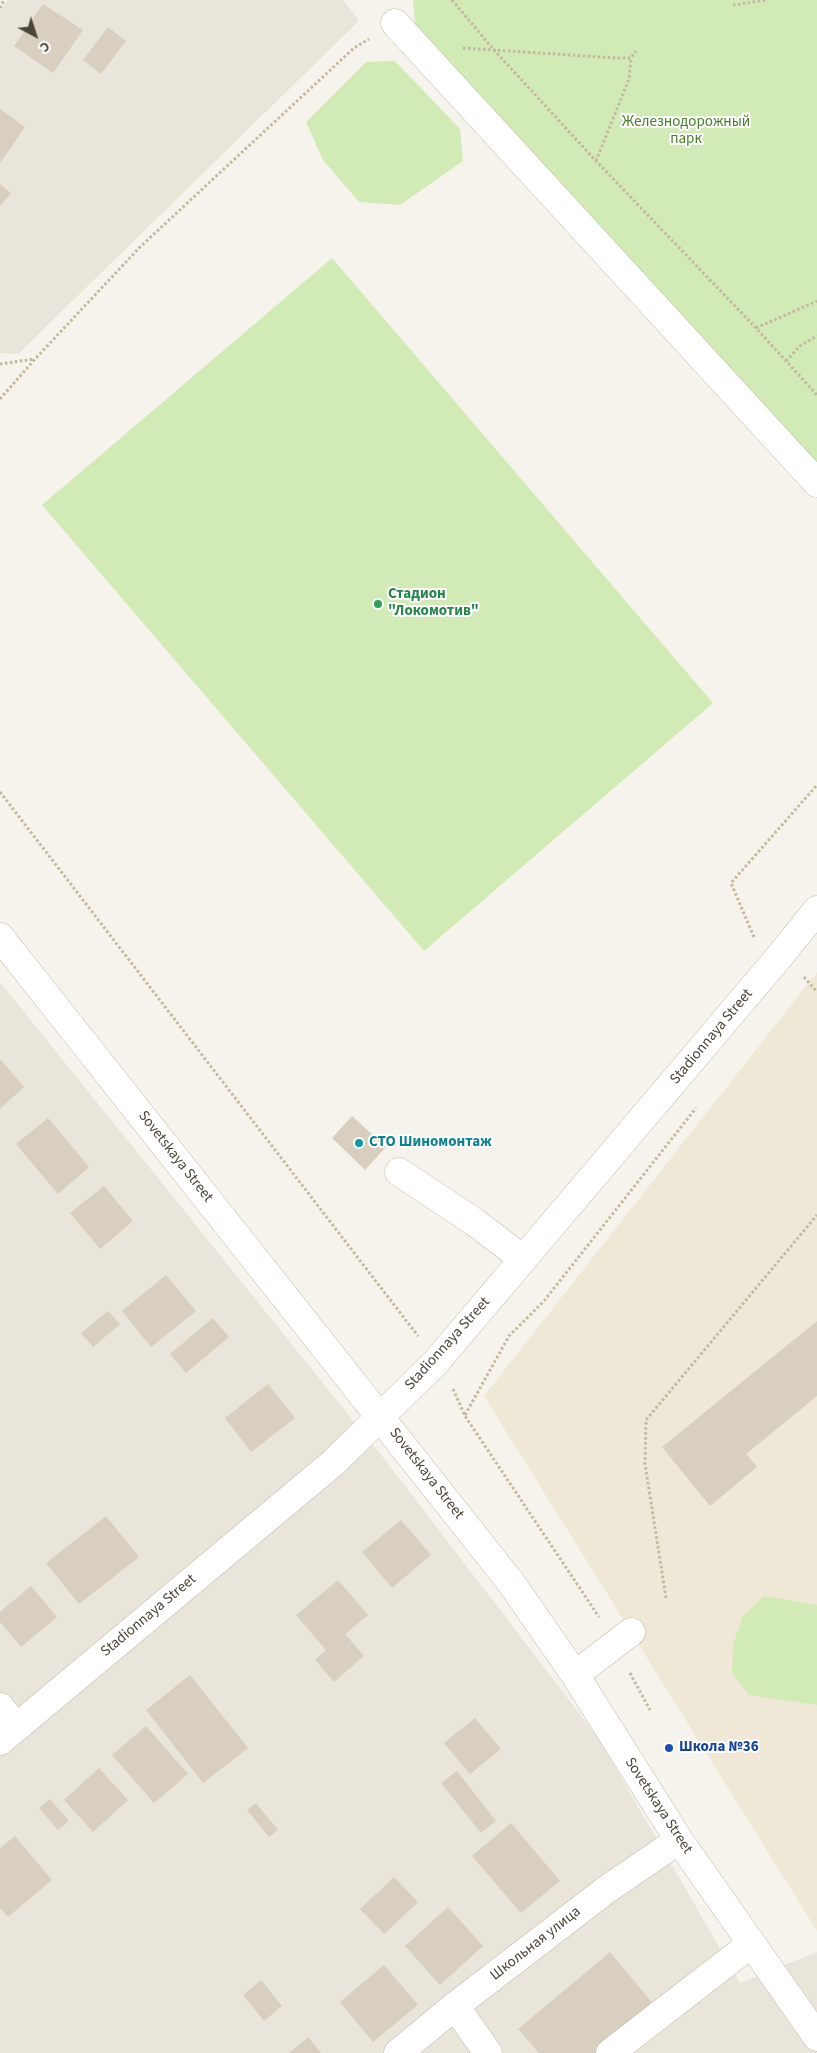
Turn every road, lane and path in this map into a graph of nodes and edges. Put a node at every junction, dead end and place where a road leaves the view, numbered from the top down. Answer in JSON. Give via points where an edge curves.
{"nodes":[{"id":1,"x":4,"y":0,"type":"edge"},
{"id":2,"x":452,"y":0,"type":"edge"},
{"id":3,"x":766,"y":0,"type":"edge"},
{"id":4,"x":733,"y":5,"type":"dead end"},
{"id":5,"x":0,"y":8,"type":"edge"},
{"id":6,"x":395,"y":23,"type":"joint"},
{"id":7,"x":416,"y":46,"type":"junction"},
{"id":8,"x":494,"y":50,"type":"junction"},
{"id":9,"x":636,"y":51,"type":"dead end"},
{"id":10,"x":631,"y":58,"type":"junction"},
{"id":11,"x":596,"y":161,"type":"junction"},
{"id":12,"x":817,"y":301,"type":"edge"},
{"id":13,"x":756,"y":328,"type":"junction"},
{"id":14,"x":817,"y":336,"type":"edge"},
{"id":15,"x":35,"y":359,"type":"junction"},
{"id":16,"x":786,"y":362,"type":"junction"},
{"id":17,"x":0,"y":364,"type":"edge"},
{"id":18,"x":817,"y":396,"type":"edge"},
{"id":19,"x":0,"y":399,"type":"edge"},
{"id":20,"x":817,"y":482,"type":"edge"},
{"id":21,"x":817,"y":785,"type":"edge"},
{"id":22,"x":0,"y":792,"type":"edge"},
{"id":23,"x":817,"y":910,"type":"edge"},
{"id":24,"x":0,"y":938,"type":"edge"},
{"id":25,"x":780,"y":957,"type":"junction"},
{"id":26,"x":807,"y":969,"type":"dead end"},
{"id":27,"x":797,"y":982,"type":"dead end"},
{"id":28,"x":701,"y":1102,"type":"dead end"},
{"id":29,"x":399,"y":1172,"type":"dead end"},
{"id":30,"x":817,"y":1215,"type":"edge"},
{"id":31,"x":523,"y":1259,"type":"junction"},
{"id":32,"x":436,"y":1362,"type":"junction"},
{"id":33,"x":380,"y":1415,"type":"junction"},
{"id":34,"x":465,"y":1416,"type":"junction"},
{"id":35,"x":666,"y":1598,"type":"dead end"},
{"id":36,"x":623,"y":1638,"type":"junction"},
{"id":37,"x":575,"y":1676,"type":"junction"},
{"id":38,"x":650,"y":1710,"type":"dead end"},
{"id":39,"x":5,"y":1725,"type":"edge"},
{"id":40,"x":679,"y":1840,"type":"junction"},
{"id":41,"x":751,"y":1944,"type":"junction"},
{"id":42,"x":455,"y":2006,"type":"junction"},
{"id":43,"x":817,"y":2037,"type":"edge"},
{"id":44,"x":398,"y":2053,"type":"edge"},
{"id":45,"x":488,"y":2053,"type":"edge"},
{"id":46,"x":610,"y":2053,"type":"edge"}],
"edges":[{"from":1,"to":5,"type":"path"},
{"from":2,"to":8,"type":"path"},
{"from":3,"to":4,"type":"path"},
{"from":6,"to":7,"type":"street"},
{"from":6,"to":15,"type":"path","via":[[354,48],[148,241]]},
{"from":7,"to":8,"type":"path"},
{"from":7,"to":20,"type":"street"},
{"from":8,"to":10,"type":"path"},
{"from":8,"to":11,"type":"path"},
{"from":9,"to":10,"type":"path"},
{"from":10,"to":11,"type":"path","via":[[629,79]]},
{"from":11,"to":13,"type":"path"},
{"from":12,"to":13,"type":"path"},
{"from":13,"to":16,"type":"path"},
{"from":14,"to":16,"type":"path","via":[[801,345]]},
{"from":15,"to":17,"type":"path"},
{"from":15,"to":19,"type":"path"},
{"from":16,"to":18,"type":"path"},
{"from":21,"to":25,"type":"path","via":[[731,882],[752,935]]},
{"from":22,"to":32,"type":"path"},
{"from":23,"to":25,"type":"street","name":"Stadionnaya Street"},
{"from":24,"to":33,"type":"street","name":"Sovetskaya Street"},
{"from":25,"to":31,"type":"street","name":"Stadionnaya Street"},
{"from":26,"to":27,"type":"path"},
{"from":28,"to":34,"type":"path","via":[[544,1301],[508,1336]]},
{"from":29,"to":31,"type":"street"},
{"from":30,"to":35,"type":"path","via":[[646,1420],[645,1464]]},
{"from":31,"to":32,"type":"street","name":"Stadionnaya Street"},
{"from":32,"to":33,"type":"street","name":"Stadionnaya Street"},
{"from":32,"to":34,"type":"path","via":[[451,1384]]},
{"from":33,"to":37,"type":"street","name":"Sovetskaya Street","via":[[512,1584]]},
{"from":33,"to":39,"type":"street","name":"Stadionnaya Street","via":[[333,1463]]},
{"from":34,"to":36,"type":"path"},
{"from":36,"to":37,"type":"street"},
{"from":36,"to":38,"type":"path"},
{"from":37,"to":40,"type":"street","name":"Sovetskaya Street"},
{"from":40,"to":41,"type":"street","name":"Sovetskaya Street"},
{"from":40,"to":42,"type":"street","name":"Школьная улица","via":[[606,1890]]},
{"from":41,"to":43,"type":"street","name":"Sovetskaya Street"},
{"from":41,"to":46,"type":"street"},
{"from":42,"to":44,"type":"street","name":"Школьная улица"},
{"from":42,"to":45,"type":"street"}]}
